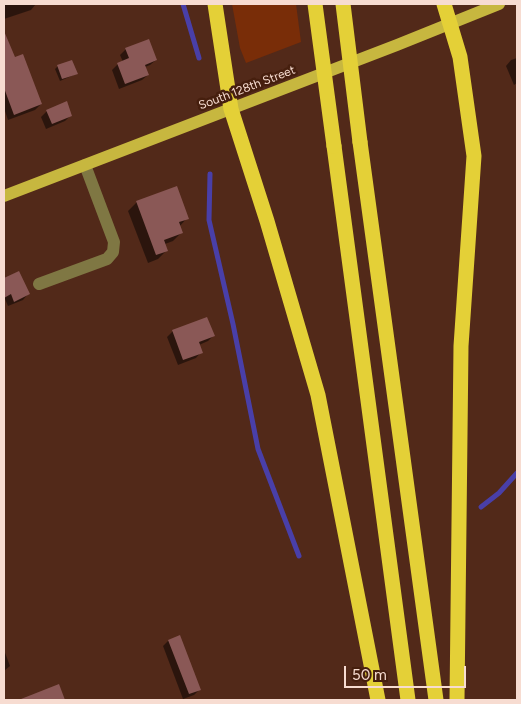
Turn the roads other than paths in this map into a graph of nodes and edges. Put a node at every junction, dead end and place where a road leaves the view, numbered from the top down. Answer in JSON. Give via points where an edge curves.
{"nodes":[{"id":1,"x":214,"y":4,"type":"edge"},
{"id":2,"x":315,"y":4,"type":"edge"},
{"id":3,"x":343,"y":4,"type":"edge"},
{"id":4,"x":444,"y":4,"type":"edge"},
{"id":5,"x":499,"y":4,"type":"edge"},
{"id":6,"x":451,"y":24,"type":"junction"},
{"id":7,"x":231,"y":109,"type":"junction"},
{"id":8,"x":85,"y":165,"type":"junction"},
{"id":9,"x":4,"y":196,"type":"edge"},
{"id":10,"x":39,"y":284,"type":"dead end"},
{"id":11,"x":378,"y":700,"type":"edge"},
{"id":12,"x":408,"y":700,"type":"edge"},
{"id":13,"x":436,"y":700,"type":"edge"},
{"id":14,"x":456,"y":700,"type":"edge"}],
"edges":[{"from":1,"to":7,"type":"highway"},
{"from":2,"to":12,"type":"highway","bridge":true},
{"from":3,"to":13,"type":"highway","bridge":true},
{"from":4,"to":6,"type":"highway"},
{"from":5,"to":6,"type":"main road","name":"South 128th Street"},
{"from":6,"to":7,"type":"main road","name":"South 128th Street"},
{"from":6,"to":14,"type":"highway","via":[[460,57],[474,156],[461,346]]},
{"from":7,"to":8,"type":"main road","name":"South 128th Street"},
{"from":7,"to":11,"type":"highway","via":[[318,395]]},
{"from":8,"to":9,"type":"main road","name":"South 128th Street"},
{"from":8,"to":10,"type":"lane","via":[[114,242],[114,252],[108,259]]}]}
